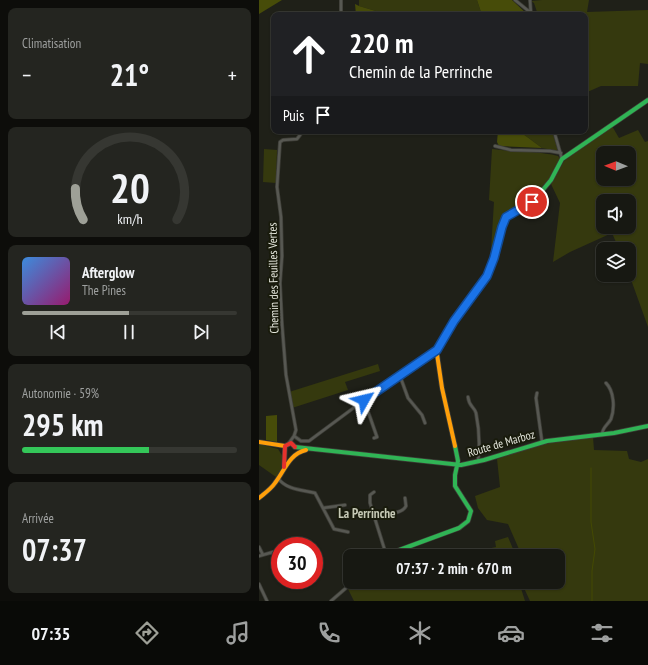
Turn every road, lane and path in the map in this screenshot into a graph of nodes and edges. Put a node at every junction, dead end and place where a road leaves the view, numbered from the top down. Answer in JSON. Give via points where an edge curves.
{"nodes":[{"id":1,"x":341,"y":0,"type":"edge"},
{"id":2,"x":515,"y":0,"type":"edge"},
{"id":3,"x":530,"y":0,"type":"edge"},
{"id":4,"x":341,"y":12,"type":"edge"},
{"id":5,"x":529,"y":12,"type":"edge"},
{"id":6,"x":531,"y":12,"type":"edge"},
{"id":7,"x":648,"y":100,"type":"edge"},
{"id":8,"x":301,"y":134,"type":"edge"},
{"id":9,"x":555,"y":134,"type":"edge"},
{"id":10,"x":495,"y":146,"type":"dead end"},
{"id":11,"x":561,"y":153,"type":"junction"},
{"id":12,"x":562,"y":159,"type":"junction"},
{"id":13,"x":437,"y":350,"type":"junction"},
{"id":14,"x":400,"y":376,"type":"junction"},
{"id":15,"x":606,"y":383,"type":"dead end"},
{"id":16,"x":537,"y":393,"type":"dead end"},
{"id":17,"x":468,"y":397,"type":"dead end"},
{"id":18,"x":364,"y":400,"type":"junction"},
{"id":19,"x":425,"y":423,"type":"dead end"},
{"id":20,"x":648,"y":426,"type":"edge"},
{"id":21,"x":602,"y":435,"type":"junction"},
{"id":22,"x":294,"y":436,"type":"junction"},
{"id":23,"x":374,"y":438,"type":"dead end"},
{"id":24,"x":293,"y":440,"type":"junction"},
{"id":25,"x":259,"y":442,"type":"edge"},
{"id":26,"x":542,"y":442,"type":"junction"},
{"id":27,"x":295,"y":446,"type":"junction"},
{"id":28,"x":285,"y":448,"type":"junction"},
{"id":29,"x":311,"y":449,"type":"junction"},
{"id":30,"x":294,"y":454,"type":"junction"},
{"id":31,"x":478,"y":462,"type":"junction"},
{"id":32,"x":458,"y":465,"type":"junction"},
{"id":33,"x":280,"y":477,"type":"junction"},
{"id":34,"x":374,"y":492,"type":"dead end"},
{"id":35,"x":259,"y":498,"type":"edge"},
{"id":36,"x":405,"y":498,"type":"dead end"},
{"id":37,"x":345,"y":505,"type":"dead end"},
{"id":38,"x":323,"y":508,"type":"junction"},
{"id":39,"x":374,"y":516,"type":"junction"},
{"id":40,"x":348,"y":532,"type":"dead end"},
{"id":41,"x":259,"y":546,"type":"edge"},
{"id":42,"x":382,"y":549,"type":"edge"},
{"id":43,"x":401,"y":549,"type":"edge"},
{"id":44,"x":271,"y":554,"type":"edge"},
{"id":45,"x":261,"y":556,"type":"edge"},
{"id":46,"x":259,"y":584,"type":"edge"},
{"id":47,"x":345,"y":589,"type":"edge"},
{"id":48,"x":267,"y":601,"type":"edge"},
{"id":49,"x":331,"y":601,"type":"edge"}],
"edges":[{"from":1,"to":4,"type":"street"},
{"from":2,"to":5,"type":"street"},
{"from":3,"to":6,"type":"street"},
{"from":7,"to":12,"type":"street"},
{"from":8,"to":22,"type":"street","name":"Chemin des Feuilles Vertes","via":[[297,139],[280,142],[277,177],[281,217],[280,283],[285,366],[295,428]]},
{"from":9,"to":11,"type":"street"},
{"from":10,"to":11,"type":"street","via":[[511,150]]},
{"from":11,"to":12,"type":"street"},
{"from":12,"to":13,"type":"street","via":[[551,180],[536,198],[506,217],[487,276],[454,321]]},
{"from":13,"to":14,"type":"street"},
{"from":13,"to":32,"type":"street","via":[[443,397]]},
{"from":14,"to":18,"type":"street"},
{"from":14,"to":19,"type":"street","via":[[408,398],[422,415]]},
{"from":15,"to":21,"type":"street","via":[[612,391],[613,407],[611,419],[604,427]]},
{"from":16,"to":26,"type":"street"},
{"from":17,"to":31,"type":"street","via":[[469,404],[476,412],[480,449]]},
{"from":18,"to":22,"type":"street","via":[[309,441],[301,441]]},
{"from":18,"to":23,"type":"street","via":[[377,437]]},
{"from":20,"to":21,"type":"street","name":"Route de Marboz"},
{"from":21,"to":26,"type":"street","name":"Route de Marboz"},
{"from":22,"to":24,"type":"street","name":"Chemin des Feuilles Vertes"},
{"from":24,"to":27,"type":"street"},
{"from":24,"to":28,"type":"street"},
{"from":25,"to":28,"type":"street"},
{"from":26,"to":31,"type":"street","name":"Route de Marboz"},
{"from":27,"to":28,"type":"street","name":"Route de Marboz"},
{"from":27,"to":29,"type":"street","name":"Route de Marboz"},
{"from":27,"to":30,"type":"street"},
{"from":28,"to":30,"type":"street"},
{"from":28,"to":33,"type":"street","via":[[285,463]]},
{"from":29,"to":30,"type":"street","name":"Route de Marboz"},
{"from":29,"to":32,"type":"street","name":"Route de Marboz"},
{"from":30,"to":33,"type":"street"},
{"from":31,"to":32,"type":"street","name":"Route de Marboz"},
{"from":32,"to":43,"type":"street","via":[[455,486],[470,508],[468,521],[459,528]]},
{"from":33,"to":35,"type":"street"},
{"from":33,"to":38,"type":"street","via":[[284,485],[315,493]]},
{"from":34,"to":39,"type":"street","via":[[370,500]]},
{"from":36,"to":39,"type":"street","via":[[406,506],[402,511]]},
{"from":37,"to":38,"type":"street"},
{"from":38,"to":40,"type":"street","via":[[335,530]]},
{"from":39,"to":42,"type":"street"},
{"from":41,"to":45,"type":"street"},
{"from":44,"to":45,"type":"street"},
{"from":46,"to":48,"type":"street"},
{"from":47,"to":49,"type":"street"}]}
